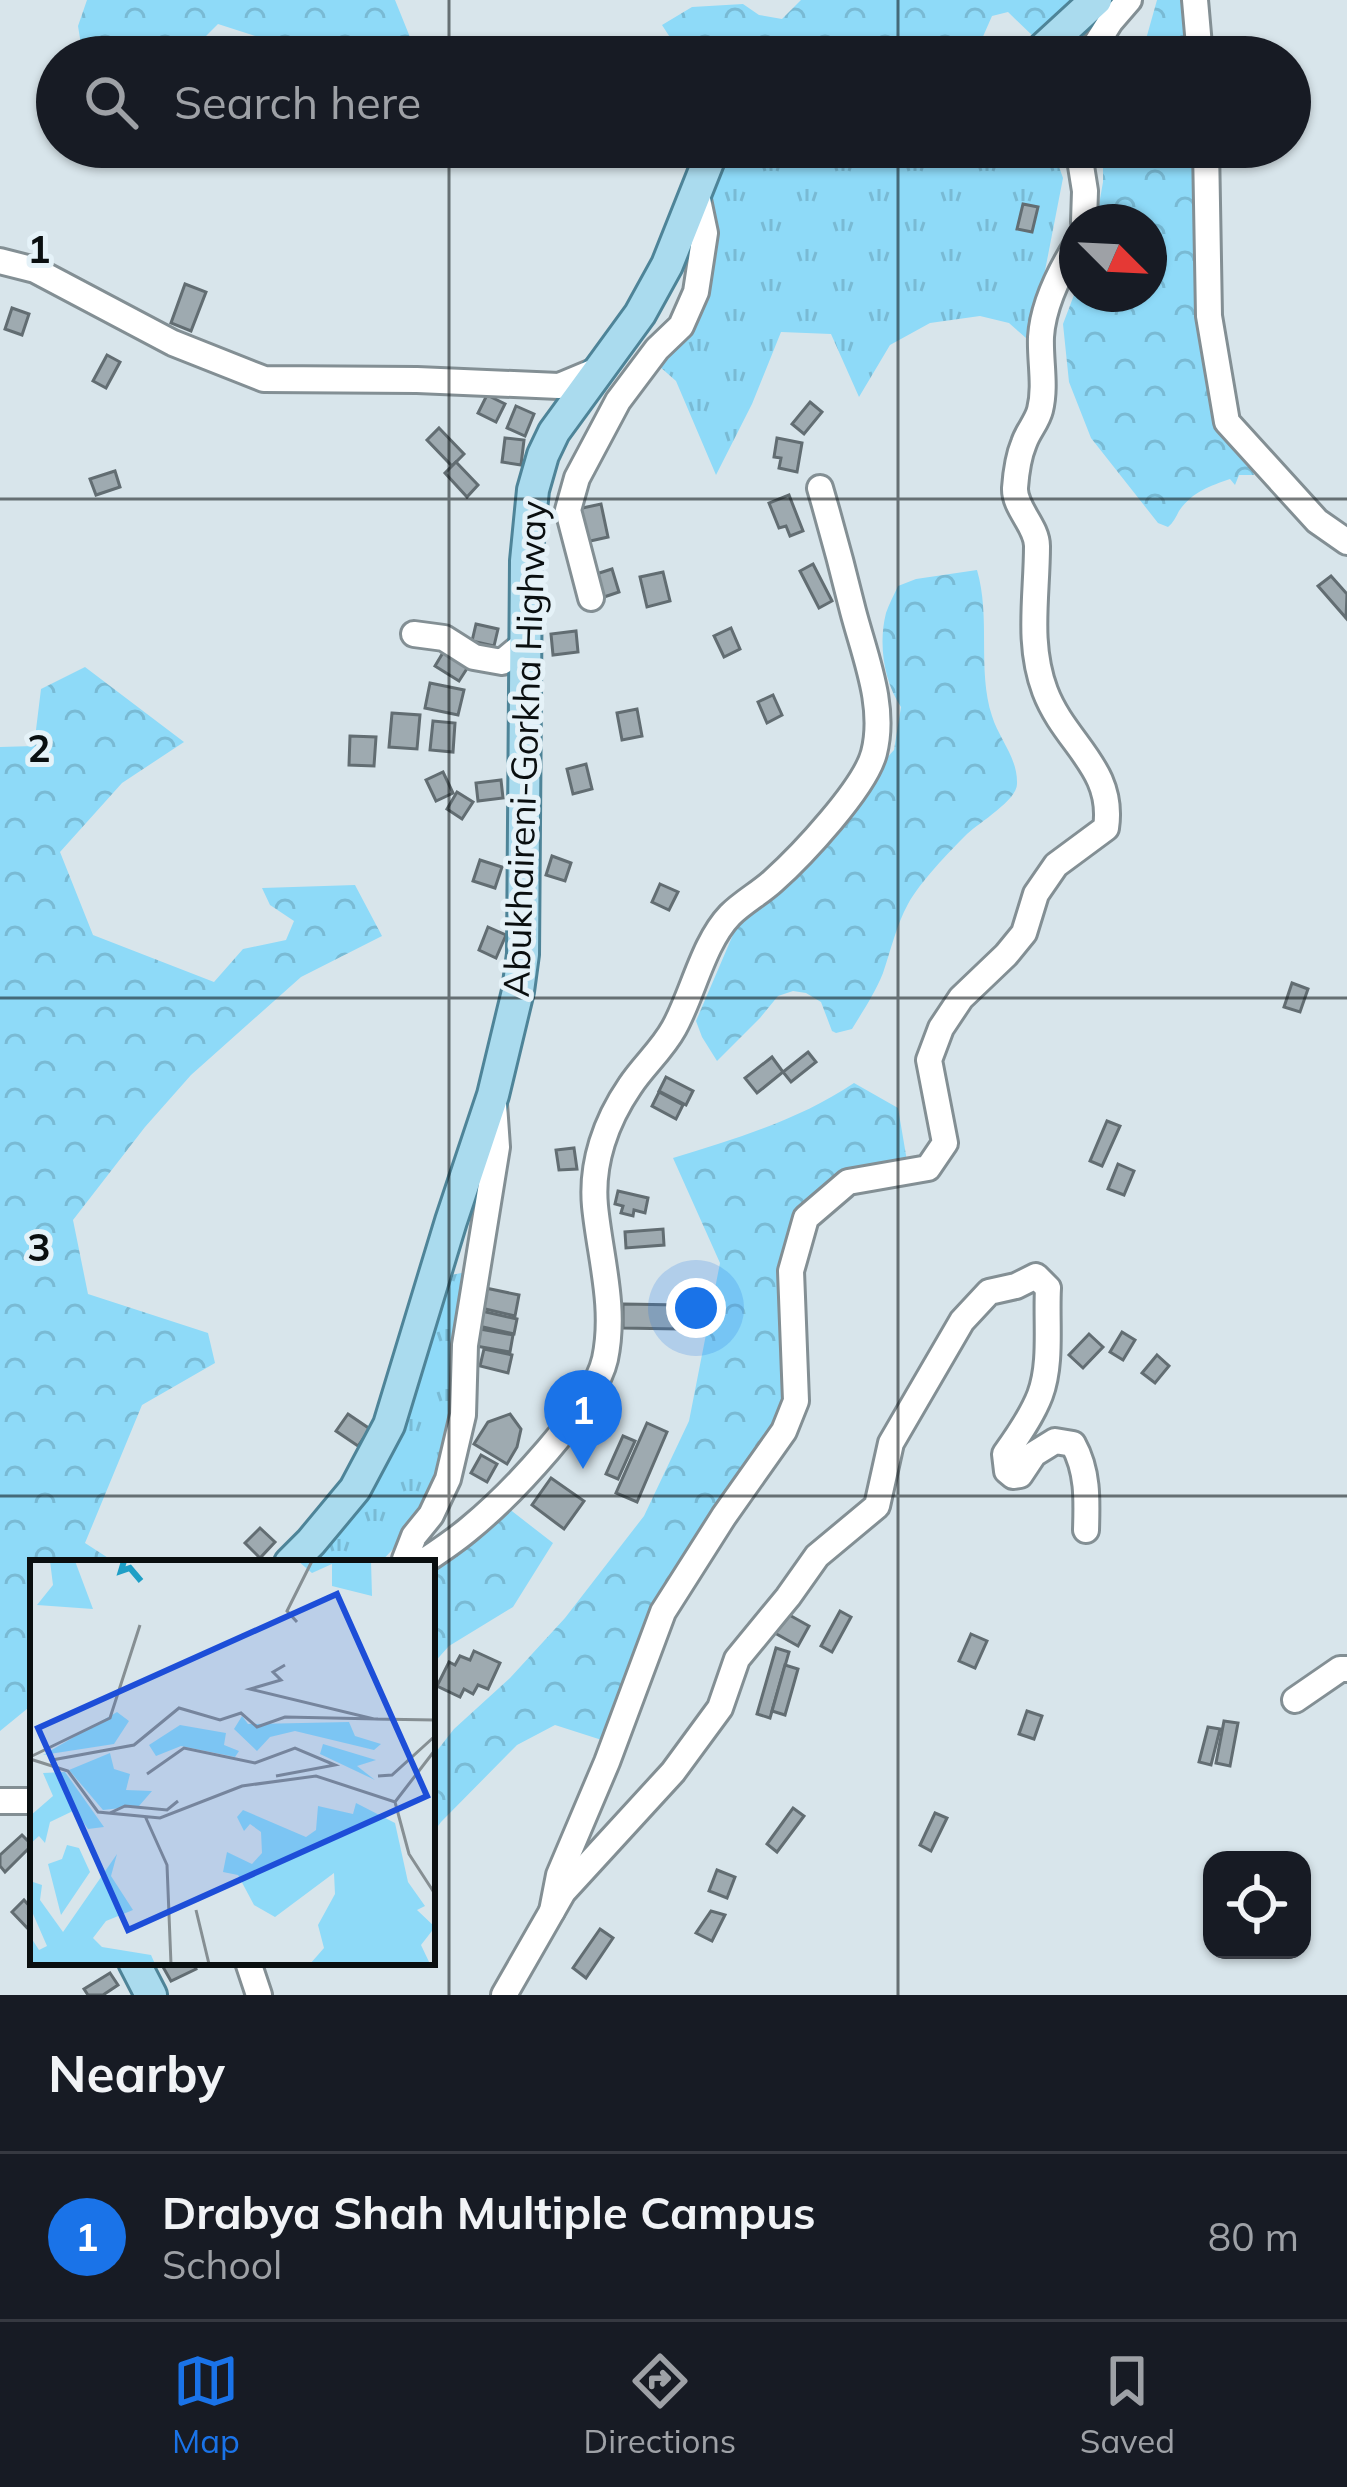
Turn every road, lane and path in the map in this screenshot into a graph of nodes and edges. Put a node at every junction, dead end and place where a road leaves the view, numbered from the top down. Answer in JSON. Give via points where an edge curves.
{"nodes":[{"id":1,"x":1096,"y":0,"type":"edge"},
{"id":2,"x":1130,"y":0,"type":"edge"},
{"id":3,"x":1195,"y":0,"type":"edge"},
{"id":4,"x":1057,"y":36,"type":"edge"},
{"id":5,"x":1101,"y":36,"type":"edge"},
{"id":6,"x":1198,"y":36,"type":"edge"},
{"id":7,"x":704,"y":168,"type":"edge"},
{"id":8,"x":1081,"y":168,"type":"edge"},
{"id":9,"x":1206,"y":168,"type":"edge"},
{"id":10,"x":695,"y":188,"type":"junction"},
{"id":11,"x":1085,"y":204,"type":"edge"},
{"id":12,"x":0,"y":261,"type":"edge"},
{"id":13,"x":1059,"y":274,"type":"edge"},
{"id":14,"x":602,"y":368,"type":"junction"},
{"id":15,"x":820,"y":488,"type":"dead end"},
{"id":16,"x":1347,"y":542,"type":"edge"},
{"id":17,"x":591,"y":598,"type":"dead end"},
{"id":18,"x":414,"y":634,"type":"dead end"},
{"id":19,"x":525,"y":643,"type":"junction"},
{"id":20,"x":493,"y":1095,"type":"junction"},
{"id":21,"x":1086,"y":1530,"type":"dead end"},
{"id":22,"x":293,"y":1560,"type":"edge"},
{"id":23,"x":1347,"y":1669,"type":"edge"},
{"id":24,"x":1295,"y":1700,"type":"dead end"},
{"id":25,"x":552,"y":1911,"type":"junction"},
{"id":26,"x":136,"y":1965,"type":"edge"},
{"id":27,"x":249,"y":1965,"type":"edge"},
{"id":28,"x":151,"y":1995,"type":"edge"},
{"id":29,"x":259,"y":1995,"type":"edge"},
{"id":30,"x":504,"y":1995,"type":"edge"}],
"edges":[{"from":1,"to":4,"type":"main road"},
{"from":2,"to":5,"type":"street"},
{"from":3,"to":6,"type":"street"},
{"from":7,"to":10,"type":"main road","name":"Abukhaireni-Gorkha Highway"},
{"from":8,"to":11,"type":"street"},
{"from":9,"to":16,"type":"street","via":[[1209,316],[1227,422]]},
{"from":10,"to":14,"type":"main road","name":"Abukhaireni-Gorkha Highway","via":[[667,266]]},
{"from":10,"to":17,"type":"street","via":[[705,233],[696,292],[681,326],[618,401],[568,510]]},
{"from":12,"to":14,"type":"street","via":[[35,270],[173,343],[264,379],[559,386]]},
{"from":13,"to":25,"type":"street","via":[[1041,332],[1039,414],[1023,444],[1014,493],[1037,540],[1034,647],[1045,692],[1099,774],[1106,828],[1056,865],[1024,933],[940,1028],[929,1060],[945,1143],[928,1168],[848,1182],[806,1218],[791,1271],[796,1401],[663,1612]]},
{"from":14,"to":19,"type":"main road","name":"Abukhaireni-Gorkha Highway","via":[[554,432],[533,490]]},
{"from":15,"to":20,"type":"street","via":[[874,690],[873,760],[834,818],[728,917],[676,1026],[612,1117],[595,1179],[608,1288],[598,1381],[537,1462],[472,1527],[426,1560],[405,1559],[448,1479],[464,1415],[465,1345],[497,1148]]},
{"from":18,"to":19,"type":"street","via":[[502,662]]},
{"from":19,"to":20,"type":"main road","name":"Abukhaireni-Gorkha Highway","via":[[523,954]]},
{"from":20,"to":22,"type":"main road","name":"Abukhaireni-Gorkha Highway","via":[[389,1425],[355,1490]]},
{"from":21,"to":25,"type":"street","via":[[1085,1477],[1073,1444],[1055,1441],[1020,1475],[1007,1471],[1005,1454],[1041,1393],[1046,1360],[1048,1288],[1036,1276],[989,1292],[962,1321],[891,1443],[878,1506],[817,1556],[737,1658],[720,1708],[673,1772]]},
{"from":23,"to":24,"type":"street"},
{"from":25,"to":30,"type":"street"},
{"from":26,"to":28,"type":"main road"},
{"from":27,"to":29,"type":"street"}]}
